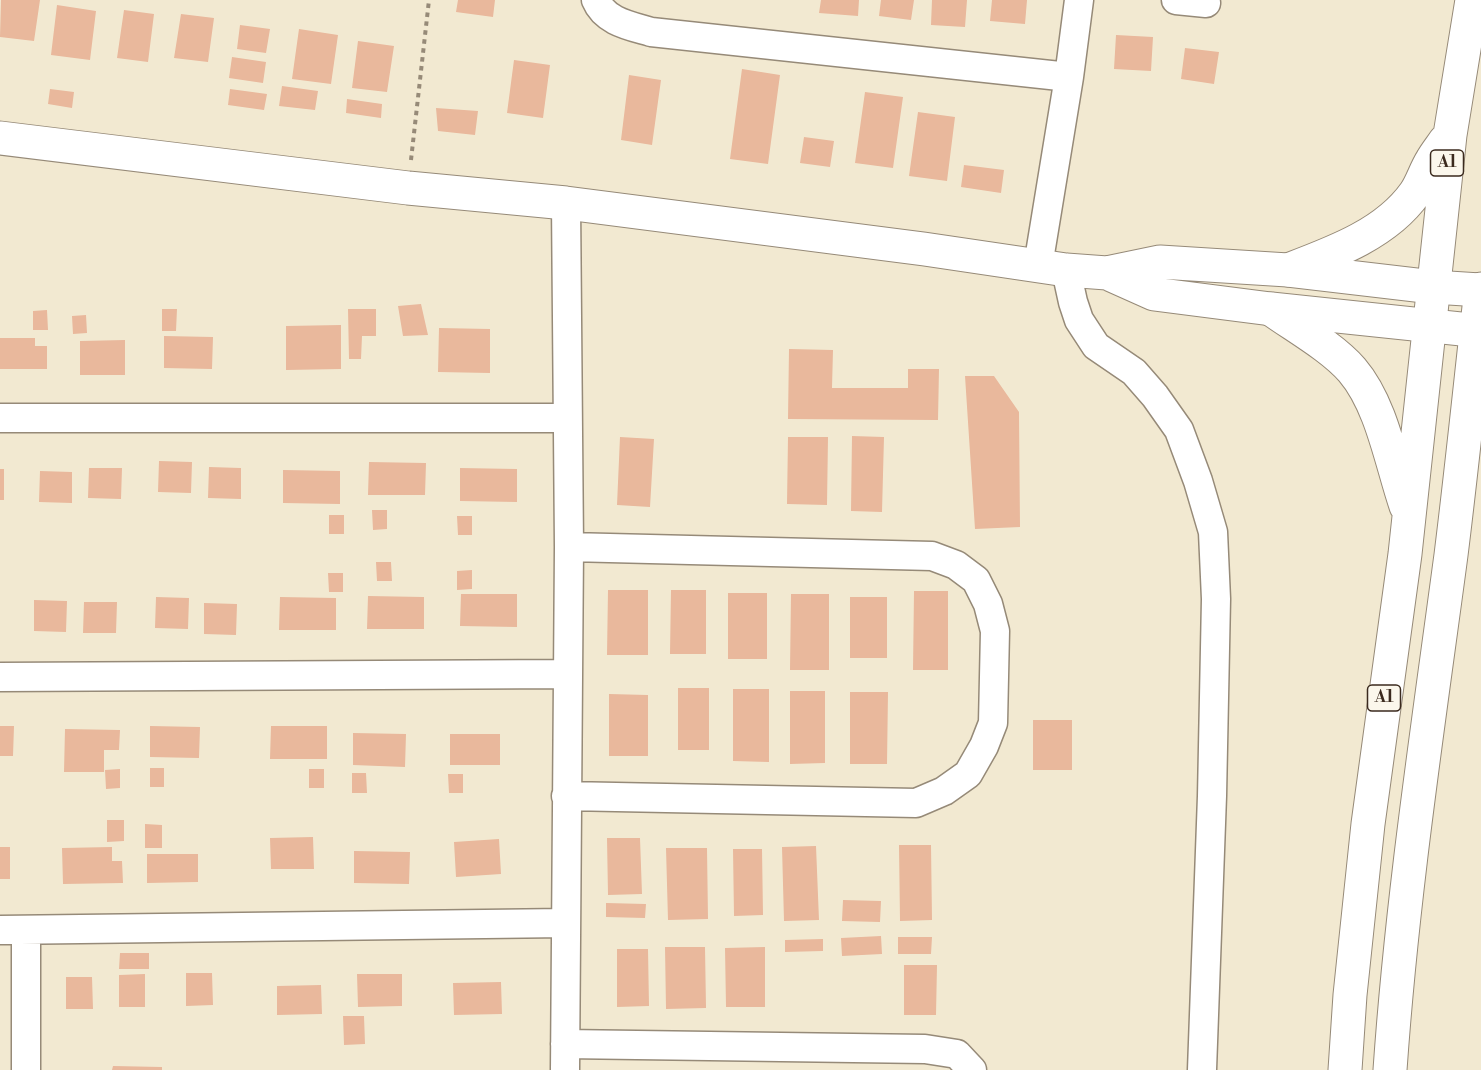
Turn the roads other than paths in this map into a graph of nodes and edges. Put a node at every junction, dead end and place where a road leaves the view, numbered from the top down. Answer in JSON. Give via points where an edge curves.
{"nodes":[{"id":1,"x":596,"y":0,"type":"edge"},
{"id":2,"x":1079,"y":0,"type":"edge"},
{"id":3,"x":1176,"y":0,"type":"edge"},
{"id":4,"x":1472,"y":0,"type":"edge"},
{"id":5,"x":1206,"y":3,"type":"dead end"},
{"id":6,"x":1069,"y":77,"type":"junction"},
{"id":7,"x":1450,"y":135,"type":"junction"},
{"id":8,"x":0,"y":138,"type":"edge"},
{"id":9,"x":566,"y":203,"type":"junction"},
{"id":10,"x":1052,"y":268,"type":"junction"},
{"id":11,"x":1288,"y":270,"type":"junction"},
{"id":12,"x":1107,"y":273,"type":"junction"},
{"id":13,"x":1433,"y":287,"type":"junction"},
{"id":14,"x":1481,"y":290,"type":"edge"},
{"id":15,"x":1271,"y":309,"type":"junction"},
{"id":16,"x":1428,"y":327,"type":"junction"},
{"id":17,"x":1479,"y":331,"type":"edge"},
{"id":18,"x":0,"y":418,"type":"edge"},
{"id":19,"x":567,"y":418,"type":"junction"},
{"id":20,"x":1481,"y":462,"type":"edge"},
{"id":21,"x":1409,"y":516,"type":"junction"},
{"id":22,"x":1455,"y":523,"type":"junction"},
{"id":23,"x":569,"y":547,"type":"junction"},
{"id":24,"x":567,"y":674,"type":"junction"},
{"id":25,"x":0,"y":677,"type":"edge"},
{"id":26,"x":566,"y":796,"type":"junction"},
{"id":27,"x":565,"y":923,"type":"junction"},
{"id":28,"x":13,"y":930,"type":"edge"},
{"id":29,"x":565,"y":1057,"type":"edge"},
{"id":30,"x":26,"y":1070,"type":"edge"},
{"id":31,"x":972,"y":1070,"type":"edge"},
{"id":32,"x":1202,"y":1070,"type":"edge"},
{"id":33,"x":1345,"y":1070,"type":"edge"},
{"id":34,"x":1390,"y":1070,"type":"edge"}],
"edges":[{"from":1,"to":6,"type":"street","via":[[618,23],[651,32]]},
{"from":2,"to":6,"type":"street"},
{"from":3,"to":5,"type":"street"},
{"from":4,"to":7,"type":"main road","number":"A1"},
{"from":6,"to":10,"type":"street"},
{"from":7,"to":11,"type":"main road","via":[[1400,212],[1360,238]]},
{"from":7,"to":13,"type":"main road","number":"A1"},
{"from":8,"to":9,"type":"main road","via":[[408,188]]},
{"from":9,"to":10,"type":"main road"},
{"from":9,"to":19,"type":"street"},
{"from":10,"to":12,"type":"main road"},
{"from":10,"to":32,"type":"street","via":[[1096,346],[1134,372],[1179,430],[1213,532],[1212,796]]},
{"from":11,"to":12,"type":"main road","via":[[1160,262]]},
{"from":11,"to":13,"type":"main road"},
{"from":12,"to":15,"type":"main road","via":[[1154,294]]},
{"from":13,"to":14,"type":"main road"},
{"from":13,"to":16,"type":"main road","number":"A1"},
{"from":14,"to":17,"type":"main road"},
{"from":15,"to":16,"type":"main road"},
{"from":15,"to":21,"type":"main road","via":[[1351,369],[1368,393]]},
{"from":16,"to":17,"type":"main road"},
{"from":16,"to":21,"type":"main road","number":"A1"},
{"from":17,"to":22,"type":"main road"},
{"from":18,"to":19,"type":"street"},
{"from":19,"to":23,"type":"street"},
{"from":20,"to":22,"type":"main road"},
{"from":21,"to":33,"type":"main road","number":"A1","via":[[1368,824]]},
{"from":22,"to":34,"type":"main road","via":[[1419,781]]},
{"from":23,"to":24,"type":"street"},
{"from":23,"to":26,"type":"street","via":[[932,556],[956,565],[976,580],[995,632],[993,723],[984,746],[968,774],[944,791],[916,803]]},
{"from":24,"to":25,"type":"street"},
{"from":24,"to":26,"type":"street"},
{"from":26,"to":27,"type":"street"},
{"from":27,"to":28,"type":"street"},
{"from":27,"to":29,"type":"street"},
{"from":28,"to":30,"type":"street"},
{"from":29,"to":31,"type":"street","via":[[926,1049],[957,1054]]}]}
